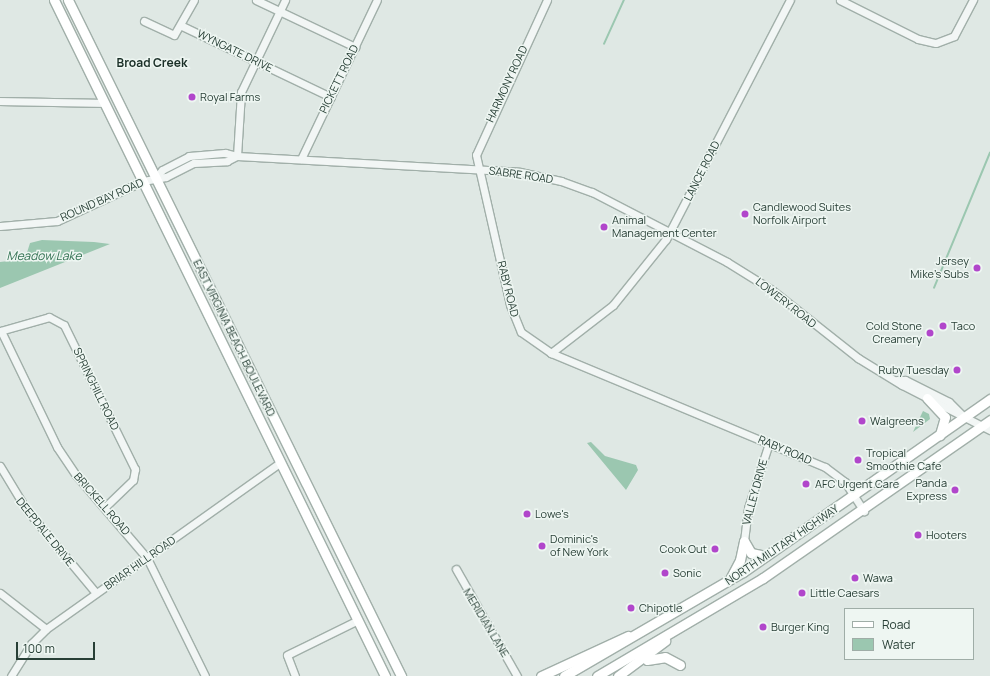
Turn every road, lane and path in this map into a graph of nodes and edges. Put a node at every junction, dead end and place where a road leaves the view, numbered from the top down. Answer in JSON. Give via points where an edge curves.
{"nodes":[{"id":1,"x":54,"y":0,"type":"edge"},
{"id":2,"x":68,"y":0,"type":"edge"},
{"id":3,"x":194,"y":0,"type":"edge"},
{"id":4,"x":256,"y":0,"type":"edge"},
{"id":5,"x":285,"y":0,"type":"edge"},
{"id":6,"x":377,"y":0,"type":"edge"},
{"id":7,"x":547,"y":0,"type":"edge"},
{"id":8,"x":790,"y":0,"type":"edge"},
{"id":9,"x":840,"y":0,"type":"edge"},
{"id":10,"x":973,"y":0,"type":"edge"},
{"id":11,"x":280,"y":11,"type":"junction"},
{"id":12,"x":144,"y":21,"type":"dead end"},
{"id":13,"x":182,"y":26,"type":"junction"},
{"id":14,"x":355,"y":47,"type":"junction"},
{"id":15,"x":256,"y":61,"type":"junction"},
{"id":16,"x":331,"y":97,"type":"junction"},
{"id":17,"x":0,"y":101,"type":"edge"},
{"id":18,"x":104,"y":103,"type":"junction"},
{"id":19,"x":237,"y":156,"type":"junction"},
{"id":20,"x":300,"y":159,"type":"junction"},
{"id":21,"x":479,"y":169,"type":"junction"},
{"id":22,"x":156,"y":177,"type":"junction"},
{"id":23,"x":143,"y":181,"type":"junction"},
{"id":24,"x":0,"y":226,"type":"edge"},
{"id":25,"x":671,"y":232,"type":"junction"},
{"id":26,"x":0,"y":331,"type":"edge"},
{"id":27,"x":551,"y":353,"type":"junction"},
{"id":28,"x":897,"y":380,"type":"junction"},
{"id":29,"x":927,"y":398,"type":"junction"},
{"id":30,"x":990,"y":399,"type":"edge"},
{"id":31,"x":965,"y":417,"type":"junction"},
{"id":32,"x":990,"y":420,"type":"edge"},
{"id":33,"x":986,"y":428,"type":"edge"},
{"id":34,"x":940,"y":435,"type":"junction"},
{"id":35,"x":769,"y":443,"type":"junction"},
{"id":36,"x":281,"y":462,"type":"junction"},
{"id":37,"x":0,"y":466,"type":"edge"},
{"id":38,"x":854,"y":495,"type":"junction"},
{"id":39,"x":105,"y":507,"type":"junction"},
{"id":40,"x":864,"y":511,"type":"junction"},
{"id":41,"x":744,"y":541,"type":"junction"},
{"id":42,"x":766,"y":556,"type":"junction"},
{"id":43,"x":147,"y":558,"type":"junction"},
{"id":44,"x":456,"y":569,"type":"dead end"},
{"id":45,"x":728,"y":581,"type":"junction"},
{"id":46,"x":0,"y":593,"type":"edge"},
{"id":47,"x":96,"y":593,"type":"junction"},
{"id":48,"x":358,"y":620,"type":"junction"},
{"id":49,"x":658,"y":624,"type":"junction"},
{"id":50,"x":46,"y":629,"type":"junction"},
{"id":51,"x":380,"y":634,"type":"junction"},
{"id":52,"x":669,"y":636,"type":"junction"},
{"id":53,"x":640,"y":663,"type":"junction"},
{"id":54,"x":680,"y":665,"type":"dead end"},
{"id":55,"x":11,"y":676,"type":"edge"},
{"id":56,"x":205,"y":676,"type":"edge"},
{"id":57,"x":295,"y":676,"type":"edge"},
{"id":58,"x":385,"y":676,"type":"edge"},
{"id":59,"x":401,"y":676,"type":"edge"},
{"id":60,"x":408,"y":676,"type":"edge"},
{"id":61,"x":517,"y":676,"type":"edge"},
{"id":62,"x":541,"y":676,"type":"edge"},
{"id":63,"x":564,"y":676,"type":"edge"},
{"id":64,"x":597,"y":676,"type":"edge"},
{"id":65,"x":618,"y":676,"type":"edge"}],
"edges":[{"from":1,"to":18,"type":"main road","name":"EAST VIRGINIA BEACH BOULEVARD"},
{"from":2,"to":22,"type":"main road","name":"EAST VIRGINIA BEACH BOULEVARD"},
{"from":3,"to":13,"type":"street"},
{"from":4,"to":11,"type":"street"},
{"from":5,"to":11,"type":"street"},
{"from":6,"to":14,"type":"street","name":"PICKETT ROAD"},
{"from":7,"to":21,"type":"street","name":"HARMONY ROAD","via":[[480,140],[476,155]]},
{"from":8,"to":25,"type":"street","name":"LANCE ROAD"},
{"from":9,"to":10,"type":"street","via":[[918,39],[936,43],[954,36]]},
{"from":11,"to":14,"type":"street"},
{"from":11,"to":15,"type":"street"},
{"from":12,"to":13,"type":"street","via":[[171,36]]},
{"from":13,"to":15,"type":"street","name":"WYNGATE DRIVE"},
{"from":14,"to":16,"type":"street","name":"PICKETT ROAD"},
{"from":15,"to":16,"type":"street","name":"WYNGATE DRIVE"},
{"from":15,"to":19,"type":"street","via":[[241,92]]},
{"from":16,"to":20,"type":"street","name":"PICKETT ROAD"},
{"from":17,"to":18,"type":"street","via":[[94,105]]},
{"from":18,"to":23,"type":"main road","name":"EAST VIRGINIA BEACH BOULEVARD"},
{"from":19,"to":20,"type":"street"},
{"from":19,"to":22,"type":"street","via":[[227,161],[194,163],[166,177]]},
{"from":20,"to":21,"type":"street"},
{"from":21,"to":25,"type":"street","name":"SABRE ROAD","via":[[520,172],[569,183]]},
{"from":21,"to":27,"type":"street","name":"RABY ROAD","via":[[517,325],[532,343]]},
{"from":22,"to":23,"type":"street","name":"ROUND BAY ROAD"},
{"from":22,"to":51,"type":"main road","name":"EAST VIRGINIA BEACH BOULEVARD"},
{"from":23,"to":24,"type":"street","name":"ROUND BAY ROAD","via":[[57,221]]},
{"from":23,"to":36,"type":"main road","name":"EAST VIRGINIA BEACH BOULEVARD"},
{"from":25,"to":27,"type":"street","name":"LANCE ROAD","via":[[613,305]]},
{"from":25,"to":28,"type":"street","name":"LOWERY ROAD","via":[[753,277],[844,349]]},
{"from":26,"to":39,"type":"street","name":"BRICKELL ROAD","via":[[57,447],[76,475]]},
{"from":26,"to":39,"type":"street","name":"SPRINGHILL ROAD","via":[[49,317],[64,325],[135,469],[133,480]]},
{"from":27,"to":35,"type":"street","name":"RABY ROAD"},
{"from":28,"to":29,"type":"street","name":"LOWERY ROAD"},
{"from":28,"to":31,"type":"street","name":"LOWERY ROAD","via":[[905,380],[948,402]]},
{"from":29,"to":31,"type":"street","name":"LOWERY ROAD"},
{"from":29,"to":34,"type":"main road","via":[[945,417]]},
{"from":30,"to":31,"type":"main road","name":"NORTH MILITARY HIGHWAY"},
{"from":31,"to":33,"type":"street","name":"LOWERY ROAD"},
{"from":31,"to":34,"type":"main road","name":"NORTH MILITARY HIGHWAY"},
{"from":32,"to":33,"type":"main road","name":"NORTH MILITARY HIGHWAY"},
{"from":33,"to":40,"type":"main road","name":"NORTH MILITARY HIGHWAY"},
{"from":34,"to":38,"type":"main road","name":"NORTH MILITARY HIGHWAY"},
{"from":35,"to":38,"type":"street","name":"RABY ROAD","via":[[834,472]]},
{"from":35,"to":41,"type":"street","name":"VALLEY DRIVE","via":[[748,508]]},
{"from":36,"to":43,"type":"street","name":"BRIAR HILL ROAD"},
{"from":36,"to":48,"type":"main road","name":"EAST VIRGINIA BEACH BOULEVARD"},
{"from":37,"to":47,"type":"street","name":"DEEPDALE DRIVE","via":[[26,509]]},
{"from":38,"to":40,"type":"street","name":"RABY ROAD"},
{"from":38,"to":42,"type":"main road","name":"NORTH MILITARY HIGHWAY"},
{"from":39,"to":43,"type":"street","name":"BRICKELL ROAD"},
{"from":40,"to":52,"type":"main road","name":"NORTH MILITARY HIGHWAY"},
{"from":41,"to":42,"type":"main road","via":[[751,553]]},
{"from":41,"to":45,"type":"main road","via":[[740,560]]},
{"from":42,"to":45,"type":"main road","name":"NORTH MILITARY HIGHWAY"},
{"from":43,"to":47,"type":"street","name":"BRIAR HILL ROAD"},
{"from":43,"to":56,"type":"street","name":"BRICKELL ROAD"},
{"from":44,"to":61,"type":"street","name":"MERIDIAN LANE"},
{"from":45,"to":49,"type":"main road","name":"NORTH MILITARY HIGHWAY"},
{"from":46,"to":50,"type":"street"},
{"from":47,"to":50,"type":"street","name":"BRIAR HILL ROAD"},
{"from":48,"to":57,"type":"street","via":[[287,655]]},
{"from":48,"to":58,"type":"main road","name":"EAST VIRGINIA BEACH BOULEVARD"},
{"from":49,"to":62,"type":"main road","via":[[600,646]]},
{"from":49,"to":63,"type":"main road","name":"NORTH MILITARY HIGHWAY"},
{"from":50,"to":55,"type":"street","name":"BRIAR HILL ROAD","via":[[31,644]]},
{"from":51,"to":59,"type":"main road","name":"EAST VIRGINIA BEACH BOULEVARD"},
{"from":51,"to":60,"type":"main road"},
{"from":52,"to":53,"type":"main road"},
{"from":52,"to":64,"type":"main road","name":"NORTH MILITARY HIGHWAY"},
{"from":53,"to":54,"type":"main road","via":[[665,657]]},
{"from":53,"to":65,"type":"main road"}]}
